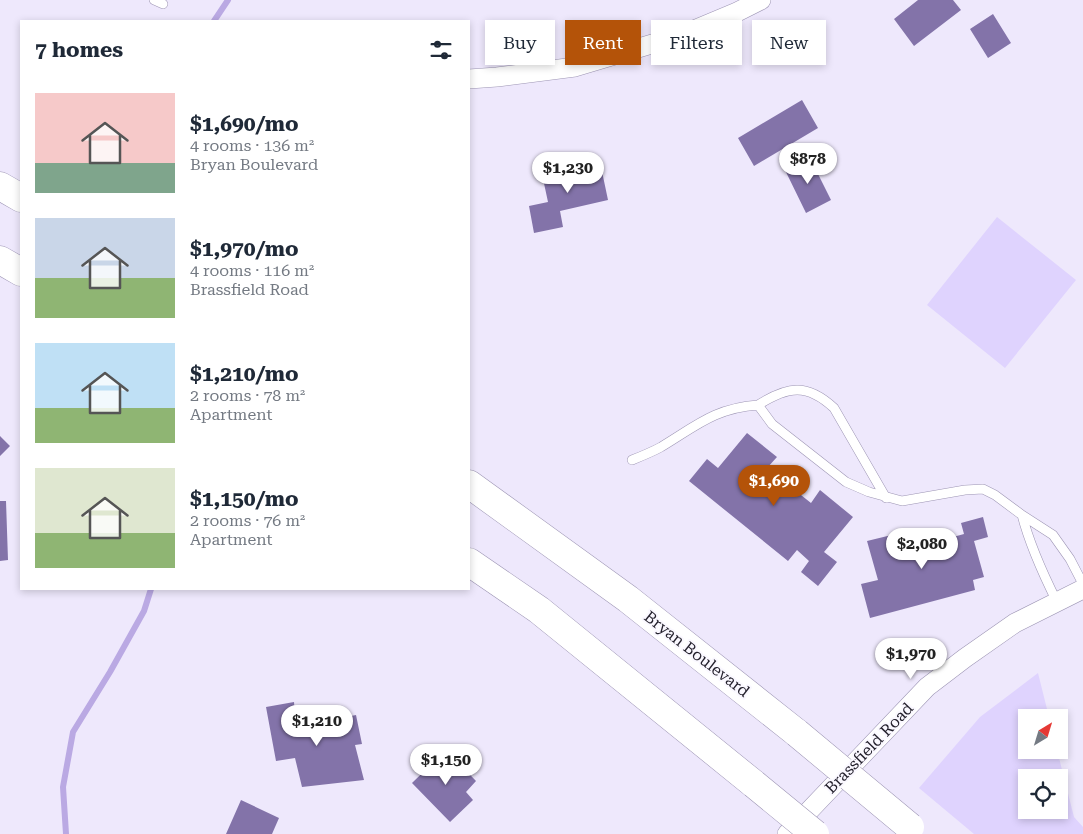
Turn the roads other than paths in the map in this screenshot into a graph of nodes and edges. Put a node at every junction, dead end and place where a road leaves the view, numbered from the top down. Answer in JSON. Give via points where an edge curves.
{"nodes":[{"id":1,"x":761,"y":0,"type":"edge"},
{"id":2,"x":470,"y":79,"type":"edge"},
{"id":3,"x":0,"y":186,"type":"edge"},
{"id":4,"x":20,"y":197,"type":"edge"},
{"id":5,"x":0,"y":260,"type":"edge"},
{"id":6,"x":20,"y":271,"type":"edge"},
{"id":7,"x":758,"y":405,"type":"junction"},
{"id":8,"x":632,"y":460,"type":"dead end"},
{"id":9,"x":470,"y":485,"type":"edge"},
{"id":10,"x":886,"y":498,"type":"junction"},
{"id":11,"x":1022,"y":515,"type":"junction"},
{"id":12,"x":470,"y":563,"type":"edge"},
{"id":13,"x":1083,"y":584,"type":"edge"},
{"id":14,"x":1083,"y":589,"type":"edge"},
{"id":15,"x":1057,"y":602,"type":"junction"},
{"id":16,"x":914,"y":830,"type":"edge"},
{"id":17,"x":787,"y":834,"type":"edge"},
{"id":18,"x":815,"y":834,"type":"edge"}],
"edges":[{"from":1,"to":2,"type":"street","via":[[682,35],[575,67]]},
{"from":3,"to":4,"type":"highway"},
{"from":5,"to":6,"type":"highway"},
{"from":7,"to":8,"type":"lane","via":[[720,412]]},
{"from":7,"to":10,"type":"lane","via":[[772,424],[846,482]]},
{"from":7,"to":10,"type":"lane","via":[[775,394],[794,390],[809,391],[823,398],[834,408]]},
{"from":9,"to":16,"type":"highway","name":"Bryan Boulevard","bridge":true,"via":[[628,599]]},
{"from":10,"to":11,"type":"lane","via":[[902,501],[983,489]]},
{"from":11,"to":13,"type":"lane","via":[[1053,535]]},
{"from":11,"to":15,"type":"lane","via":[[1037,562]]},
{"from":12,"to":18,"type":"highway","bridge":true,"via":[[538,610]]},
{"from":14,"to":15,"type":"street","name":"Brassfield Road"},
{"from":15,"to":17,"type":"street","name":"Brassfield Road","via":[[1015,623],[928,687]]}]}
